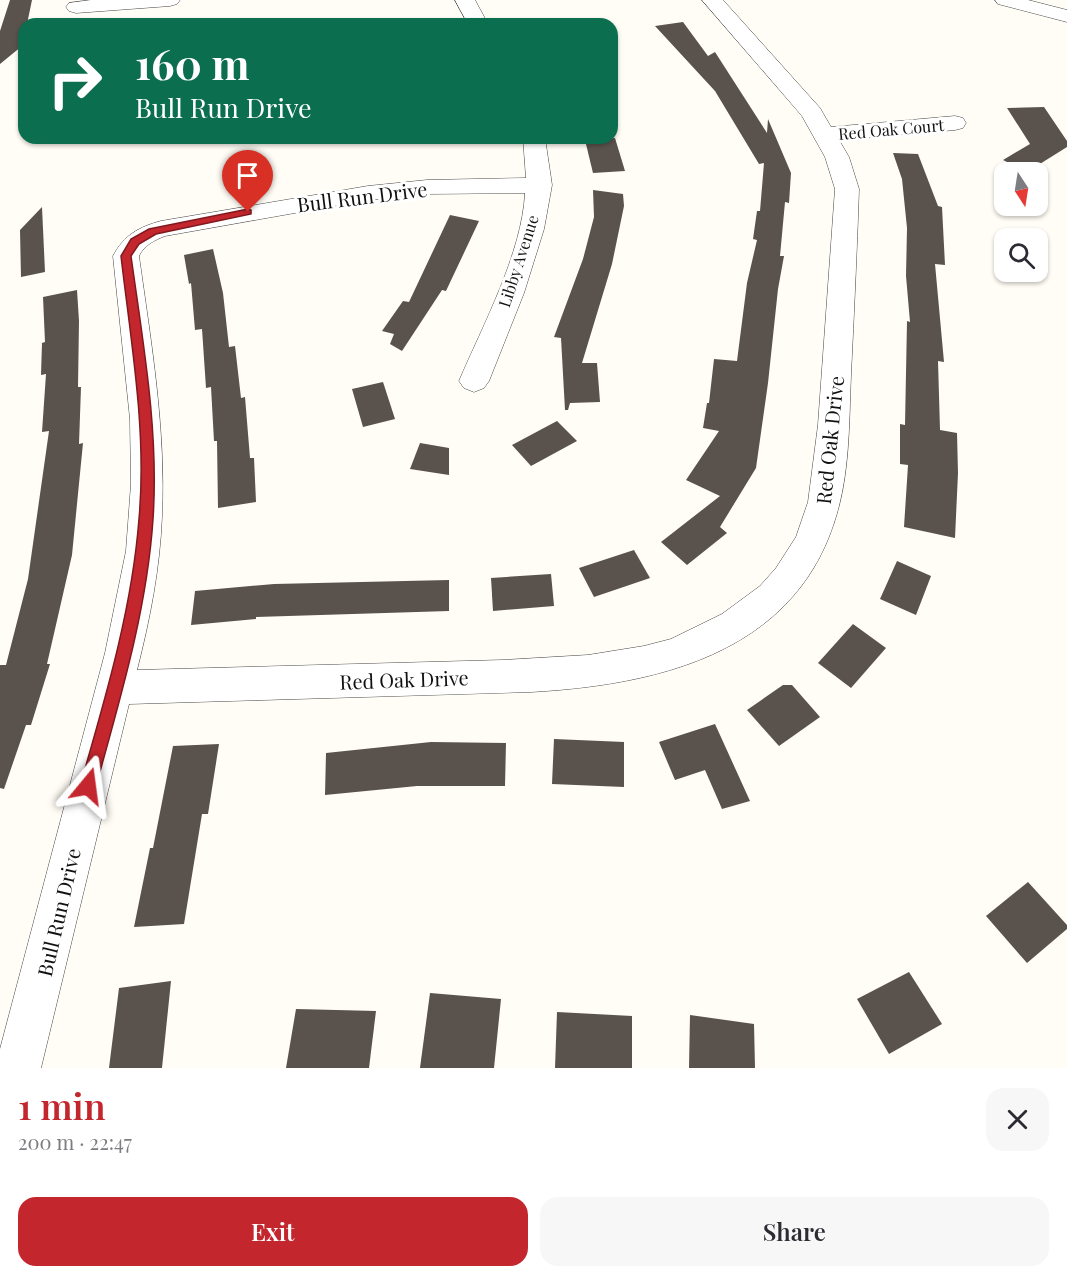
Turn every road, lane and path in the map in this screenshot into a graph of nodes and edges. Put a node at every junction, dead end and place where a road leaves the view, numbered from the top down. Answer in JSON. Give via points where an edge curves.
{"nodes":[{"id":1,"x":170,"y":0,"type":"edge"},
{"id":2,"x":465,"y":0,"type":"edge"},
{"id":3,"x":712,"y":0,"type":"edge"},
{"id":4,"x":1005,"y":0,"type":"edge"},
{"id":5,"x":75,"y":10,"type":"edge"},
{"id":6,"x":1067,"y":16,"type":"edge"},
{"id":7,"x":475,"y":18,"type":"edge"},
{"id":8,"x":955,"y":123,"type":"dead end"},
{"id":9,"x":826,"y":134,"type":"junction"},
{"id":10,"x":536,"y":144,"type":"edge"},
{"id":11,"x":540,"y":185,"type":"junction"},
{"id":12,"x":474,"y":381,"type":"dead end"},
{"id":13,"x":116,"y":687,"type":"junction"},
{"id":14,"x":18,"y":1068,"type":"edge"}],
"edges":[{"from":1,"to":5,"type":"street"},
{"from":2,"to":7,"type":"street"},
{"from":3,"to":9,"type":"street","name":"Red Oak Drive"},
{"from":4,"to":6,"type":"street"},
{"from":8,"to":9,"type":"street","name":"Red Oak Court"},
{"from":9,"to":13,"type":"street","name":"Red Oak Drive","via":[[847,189],[833,429],[823,511],[796,566],[774,594],[745,619],[671,655],[607,669]]},
{"from":10,"to":11,"type":"street","name":"Libby Avenue"},
{"from":11,"to":12,"type":"street","name":"Libby Avenue","via":[[523,256]]},
{"from":11,"to":13,"type":"street","name":"Bull Run Drive","via":[[439,186],[368,193],[161,229],[130,247],[126,256],[147,423],[146,520],[136,594]]},
{"from":13,"to":14,"type":"street","name":"Bull Run Drive"}]}
